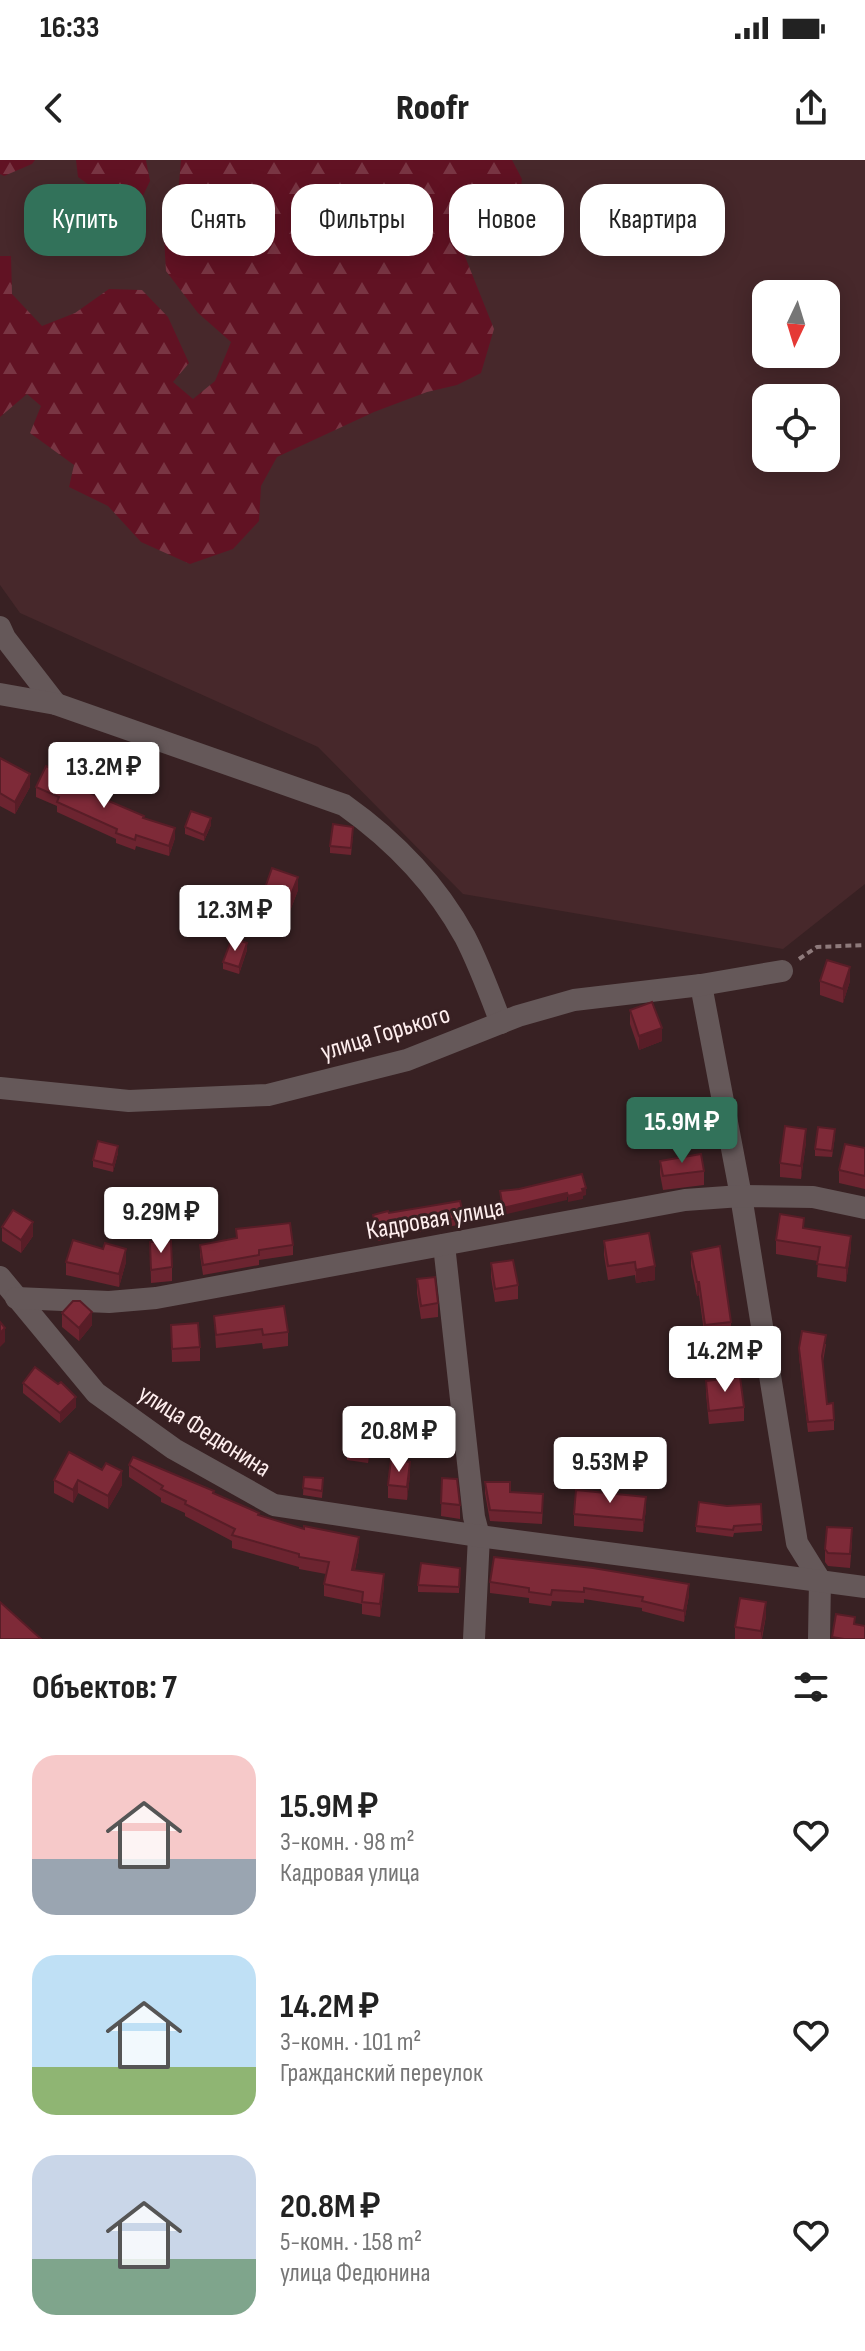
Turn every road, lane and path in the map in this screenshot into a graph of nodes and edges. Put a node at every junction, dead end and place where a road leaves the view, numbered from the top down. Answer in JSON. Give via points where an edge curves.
{"nodes":[{"id":1,"x":0,"y":627,"type":"edge"},
{"id":2,"x":0,"y":694,"type":"edge"},
{"id":3,"x":56,"y":704,"type":"junction"},
{"id":4,"x":865,"y":945,"type":"edge"},
{"id":5,"x":782,"y":971,"type":"joint"},
{"id":6,"x":701,"y":985,"type":"junction"},
{"id":7,"x":501,"y":1023,"type":"junction"},
{"id":8,"x":0,"y":1088,"type":"edge"},
{"id":9,"x":741,"y":1196,"type":"junction"},
{"id":10,"x":865,"y":1208,"type":"edge"},
{"id":11,"x":444,"y":1245,"type":"junction"},
{"id":12,"x":0,"y":1277,"type":"edge"},
{"id":13,"x":16,"y":1298,"type":"junction"},
{"id":14,"x":479,"y":1536,"type":"junction"},
{"id":15,"x":820,"y":1580,"type":"junction"},
{"id":16,"x":865,"y":1587,"type":"edge"},
{"id":17,"x":474,"y":1639,"type":"edge"},
{"id":18,"x":819,"y":1639,"type":"edge"}],
"edges":[{"from":1,"to":3,"type":"street"},
{"from":2,"to":3,"type":"street"},
{"from":3,"to":7,"type":"street","via":[[344,805],[380,831],[420,874],[464,935]]},
{"from":4,"to":5,"type":"path","via":[[817,947]]},
{"from":5,"to":6,"type":"street","name":"улица Горького"},
{"from":6,"to":7,"type":"street","name":"улица Горького","via":[[574,1000]]},
{"from":6,"to":9,"type":"street"},
{"from":7,"to":8,"type":"street","name":"улица Горького","via":[[407,1060],[268,1095],[129,1101]]},
{"from":9,"to":10,"type":"street","name":"Кадровая улица","via":[[813,1197]]},
{"from":9,"to":11,"type":"street","name":"Кадровая улица","via":[[685,1200]]},
{"from":9,"to":15,"type":"street","via":[[797,1543]]},
{"from":11,"to":13,"type":"street","name":"Кадровая улица","via":[[156,1298]]},
{"from":11,"to":14,"type":"street"},
{"from":12,"to":13,"type":"street","name":"улица Федюнина"},
{"from":13,"to":14,"type":"street","name":"улица Федюнина","via":[[96,1393],[174,1449],[274,1505]]},
{"from":14,"to":15,"type":"street","name":"улица Федюнина"},
{"from":14,"to":17,"type":"street"},
{"from":15,"to":16,"type":"street","name":"улица Федюнина"},
{"from":15,"to":18,"type":"street"}]}
